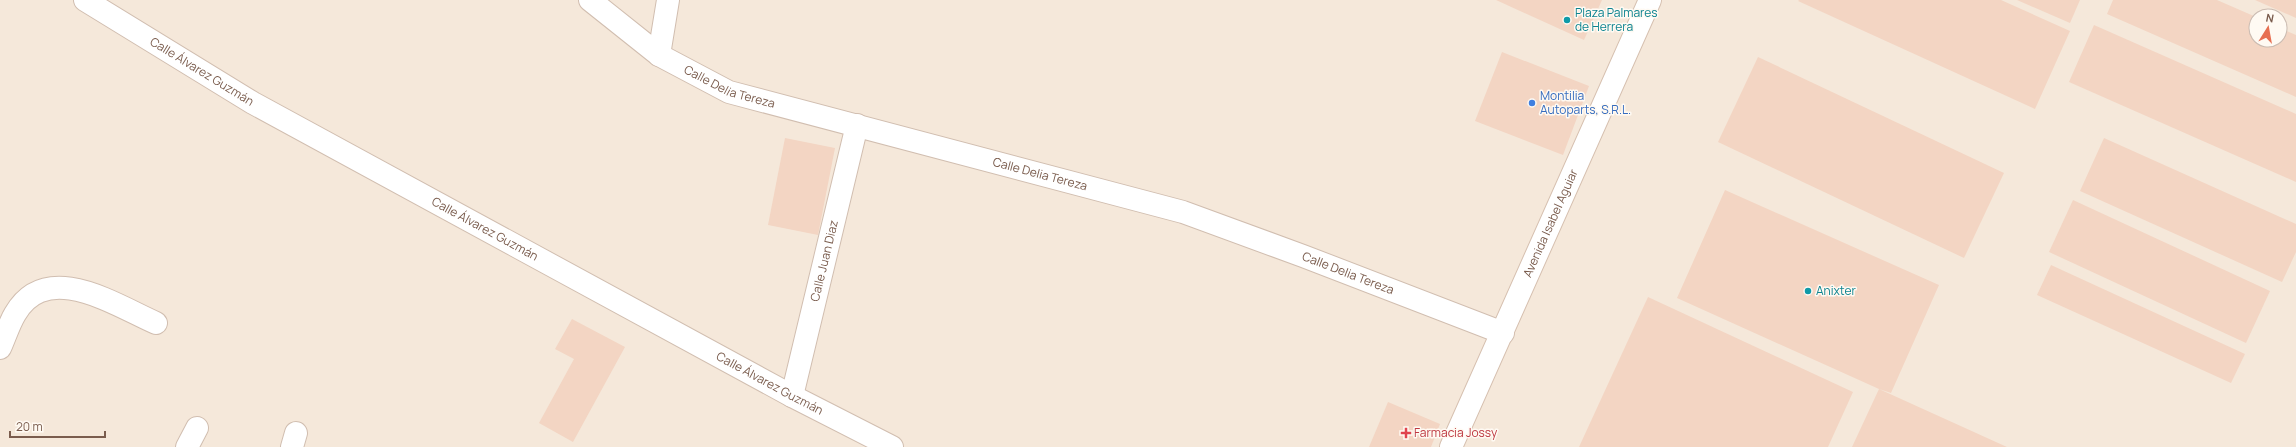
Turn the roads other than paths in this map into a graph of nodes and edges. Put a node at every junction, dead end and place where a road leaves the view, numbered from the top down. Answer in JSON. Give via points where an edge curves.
{"nodes":[{"id":1,"x":85,"y":0,"type":"edge"},
{"id":2,"x":590,"y":0,"type":"edge"},
{"id":3,"x":668,"y":0,"type":"edge"},
{"id":4,"x":1650,"y":0,"type":"edge"},
{"id":5,"x":660,"y":55,"type":"junction"},
{"id":6,"x":857,"y":126,"type":"junction"},
{"id":7,"x":156,"y":324,"type":"dead end"},
{"id":8,"x":1503,"y":333,"type":"junction"},
{"id":9,"x":0,"y":348,"type":"edge"},
{"id":10,"x":792,"y":396,"type":"junction"},
{"id":11,"x":197,"y":428,"type":"dead end"},
{"id":12,"x":188,"y":447,"type":"edge"},
{"id":13,"x":892,"y":447,"type":"edge"},
{"id":14,"x":1451,"y":447,"type":"edge"}],
"edges":[{"from":1,"to":10,"type":"street","name":"Calle Álvarez Guzmán","via":[[253,103]]},
{"from":2,"to":5,"type":"street","name":"Calle Delia Tereza"},
{"from":3,"to":5,"type":"street"},
{"from":4,"to":8,"type":"street","name":"Avenida Isabel Aguiar"},
{"from":5,"to":6,"type":"street","name":"Calle Delia Tereza","via":[[729,92]]},
{"from":6,"to":8,"type":"street","name":"Calle Delia Tereza","via":[[1183,212]]},
{"from":6,"to":10,"type":"street","name":"Calle Juan Diaz"},
{"from":7,"to":9,"type":"street","via":[[81,289],[58,287],[39,291],[26,300],[15,314]]},
{"from":8,"to":14,"type":"street","name":"Avenida Isabel Aguiar"},
{"from":10,"to":13,"type":"street","name":"Calle Álvarez Guzmán"},
{"from":11,"to":12,"type":"street"}]}
